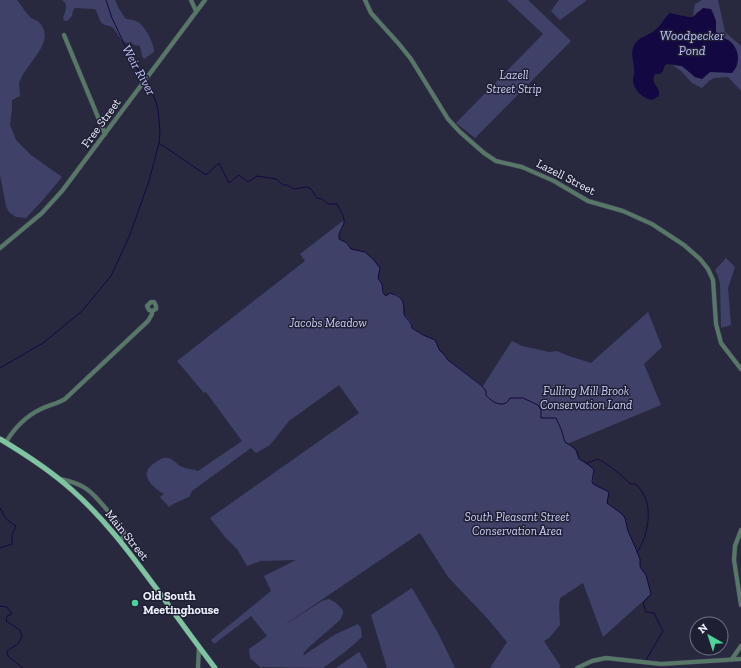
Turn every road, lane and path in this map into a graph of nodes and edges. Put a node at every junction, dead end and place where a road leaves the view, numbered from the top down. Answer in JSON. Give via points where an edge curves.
{"nodes":[{"id":1,"x":191,"y":0,"type":"edge"},
{"id":2,"x":205,"y":0,"type":"edge"},
{"id":3,"x":365,"y":0,"type":"edge"},
{"id":4,"x":196,"y":11,"type":"junction"},
{"id":5,"x":64,"y":35,"type":"dead end"},
{"id":6,"x":105,"y":134,"type":"junction"},
{"id":7,"x":0,"y":248,"type":"edge"},
{"id":8,"x":152,"y":311,"type":"dead end"},
{"id":9,"x":741,"y":369,"type":"edge"},
{"id":10,"x":0,"y":439,"type":"edge"},
{"id":11,"x":6,"y":442,"type":"junction"},
{"id":12,"x":60,"y":479,"type":"junction"},
{"id":13,"x":741,"y":530,"type":"edge"},
{"id":14,"x":121,"y":542,"type":"junction"},
{"id":15,"x":741,"y":605,"type":"edge"},
{"id":16,"x":199,"y":646,"type":"junction"},
{"id":17,"x":741,"y":646,"type":"edge"},
{"id":18,"x":732,"y":659,"type":"junction"},
{"id":19,"x":741,"y":659,"type":"edge"},
{"id":20,"x":198,"y":668,"type":"edge"},
{"id":21,"x":215,"y":668,"type":"edge"},
{"id":22,"x":577,"y":668,"type":"edge"}],
"edges":[{"from":1,"to":4,"type":"street"},
{"from":2,"to":4,"type":"street","name":"Free Street"},
{"from":3,"to":9,"type":"street","name":"Lazell Street","via":[[371,13],[410,59],[448,119],[484,153],[496,161],[522,167],[554,180],[588,200],[648,222],[666,232],[700,259],[713,280],[716,324],[721,343]]},
{"from":4,"to":6,"type":"street","name":"Free Street"},
{"from":5,"to":6,"type":"street"},
{"from":6,"to":7,"type":"street","name":"Free Street","via":[[56,198]]},
{"from":8,"to":11,"type":"street","via":[[148,321],[65,399],[36,412],[16,428]]},
{"from":10,"to":11,"type":"main road","name":"Main Street"},
{"from":11,"to":12,"type":"main road","name":"Main Street"},
{"from":12,"to":14,"type":"main road","name":"Main Street","via":[[84,500]]},
{"from":12,"to":14,"type":"street","via":[[82,485],[94,494],[124,531]]},
{"from":13,"to":15,"type":"street","via":[[735,546],[734,560]]},
{"from":14,"to":16,"type":"main road","name":"Main Street"},
{"from":16,"to":20,"type":"street"},
{"from":16,"to":21,"type":"main road","name":"Main Street"},
{"from":17,"to":18,"type":"street"},
{"from":18,"to":19,"type":"street"},
{"from":18,"to":22,"type":"street","via":[[661,664],[606,658]]}]}
